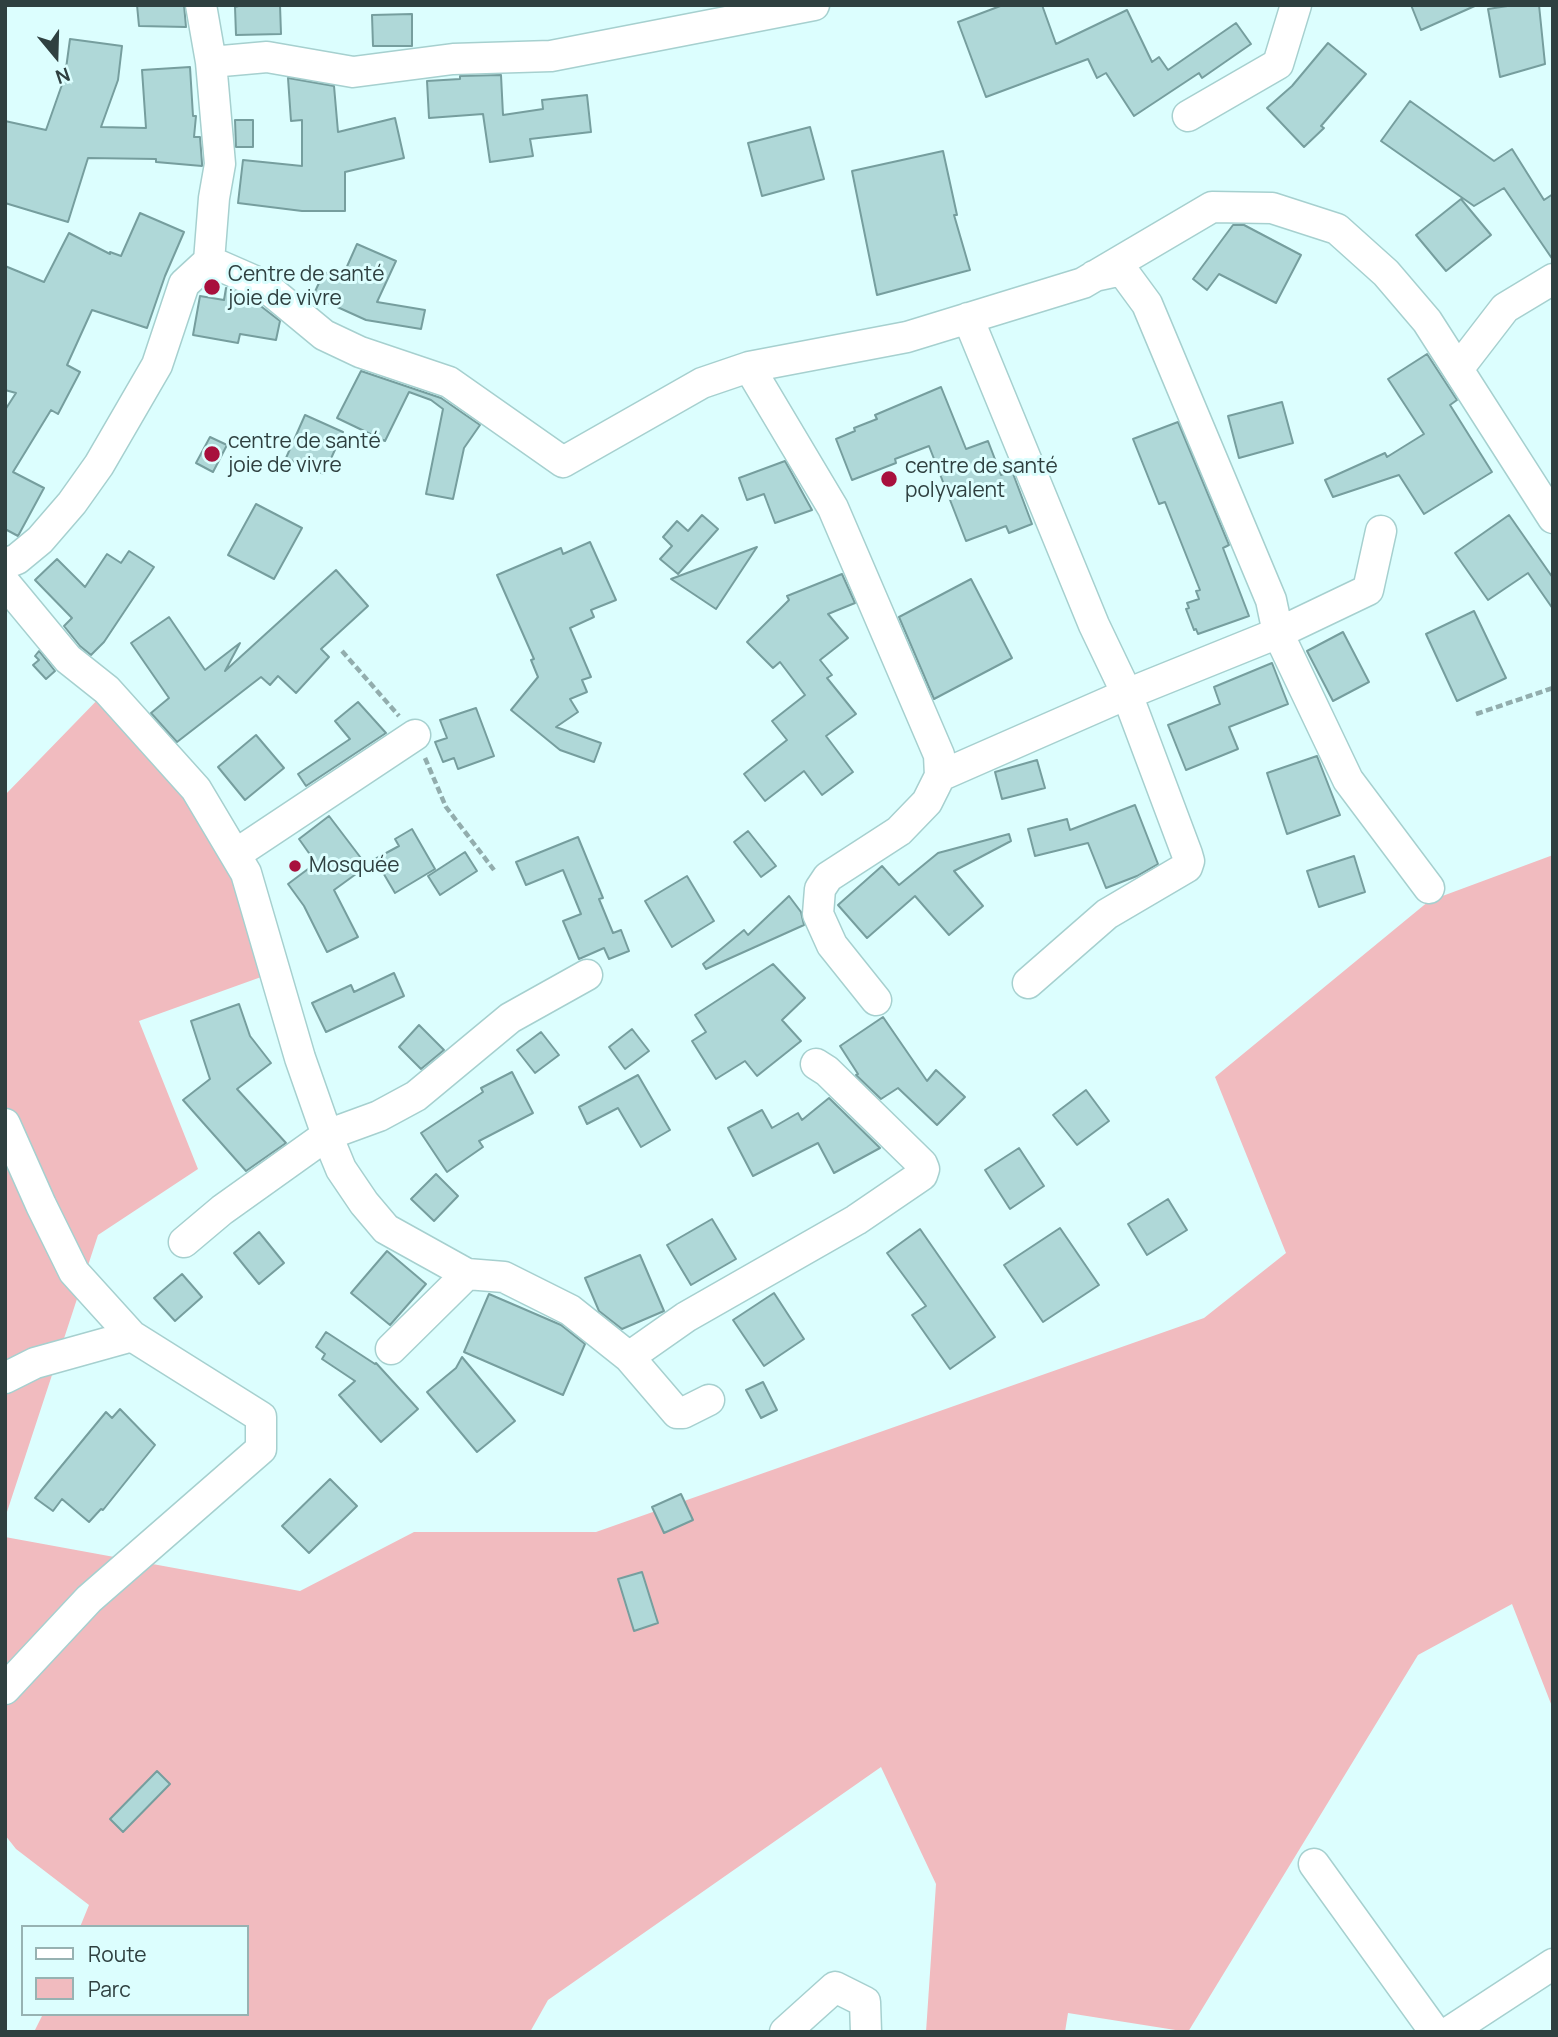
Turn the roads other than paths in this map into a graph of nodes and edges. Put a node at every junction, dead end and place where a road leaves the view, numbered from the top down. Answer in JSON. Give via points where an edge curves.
{"nodes":[{"id":1,"x":201,"y":5,"type":"edge"},
{"id":2,"x":814,"y":5,"type":"edge"},
{"id":3,"x":1296,"y":5,"type":"edge"},
{"id":4,"x":741,"y":12,"type":"edge"},
{"id":5,"x":211,"y":62,"type":"junction"},
{"id":6,"x":1188,"y":116,"type":"dead end"},
{"id":7,"x":209,"y":261,"type":"junction"},
{"id":8,"x":1093,"y":277,"type":"junction"},
{"id":9,"x":1553,"y":279,"type":"edge"},
{"id":10,"x":968,"y":318,"type":"junction"},
{"id":11,"x":749,"y":368,"type":"junction"},
{"id":12,"x":1458,"y":369,"type":"junction"},
{"id":13,"x":1553,"y":518,"type":"edge"},
{"id":14,"x":1381,"y":531,"type":"dead end"},
{"id":15,"x":5,"y":564,"type":"edge"},
{"id":16,"x":5,"y":583,"type":"edge"},
{"id":17,"x":1278,"y":633,"type":"junction"},
{"id":18,"x":1127,"y":694,"type":"junction"},
{"id":19,"x":415,"y":735,"type":"road end"},
{"id":20,"x":940,"y":776,"type":"junction"},
{"id":21,"x":236,"y":853,"type":"junction"},
{"id":22,"x":1429,"y":888,"type":"dead end"},
{"id":23,"x":587,"y":975,"type":"dead end"},
{"id":24,"x":1028,"y":983,"type":"dead end"},
{"id":25,"x":876,"y":1000,"type":"dead end"},
{"id":26,"x":816,"y":1064,"type":"dead end"},
{"id":27,"x":5,"y":1124,"type":"edge"},
{"id":28,"x":327,"y":1135,"type":"junction"},
{"id":29,"x":184,"y":1242,"type":"dead end"},
{"id":30,"x":467,"y":1274,"type":"junction"},
{"id":31,"x":132,"y":1336,"type":"junction"},
{"id":32,"x":391,"y":1349,"type":"dead end"},
{"id":33,"x":629,"y":1357,"type":"junction"},
{"id":34,"x":5,"y":1378,"type":"edge"},
{"id":35,"x":709,"y":1400,"type":"dead end"},
{"id":36,"x":5,"y":1689,"type":"edge"},
{"id":37,"x":1314,"y":1864,"type":"dead end"},
{"id":38,"x":1553,"y":1964,"type":"edge"},
{"id":39,"x":785,"y":2032,"type":"edge"},
{"id":40,"x":866,"y":2032,"type":"edge"},
{"id":41,"x":1435,"y":2032,"type":"edge"},
{"id":42,"x":1449,"y":2032,"type":"edge"}],
"edges":[{"from":1,"to":5,"type":"street"},
{"from":2,"to":4,"type":"street"},
{"from":3,"to":6,"type":"street","via":[[1278,64]]},
{"from":4,"to":5,"type":"street","via":[[551,56],[453,59],[353,72],[267,57]]},
{"from":5,"to":7,"type":"street","via":[[220,164]]},
{"from":7,"to":11,"type":"street","via":[[257,282],[324,335],[449,382],[563,462],[702,383]]},
{"from":7,"to":15,"type":"street","via":[[184,284],[157,365],[99,465],[40,540]]},
{"from":8,"to":10,"type":"street"},
{"from":8,"to":12,"type":"street","via":[[1212,207],[1272,208],[1337,229],[1386,273],[1427,321]]},
{"from":8,"to":17,"type":"street","via":[[1122,271],[1147,304],[1271,600]]},
{"from":9,"to":12,"type":"street","via":[[1505,308]]},
{"from":10,"to":11,"type":"street","via":[[907,337]]},
{"from":10,"to":18,"type":"street","via":[[1094,625]]},
{"from":11,"to":20,"type":"street","via":[[833,509],[940,755]]},
{"from":12,"to":13,"type":"street"},
{"from":14,"to":17,"type":"street","via":[[1368,590]]},
{"from":16,"to":21,"type":"street","via":[[68,659],[107,690],[196,789]]},
{"from":17,"to":18,"type":"street"},
{"from":17,"to":22,"type":"street","via":[[1348,780]]},
{"from":18,"to":20,"type":"street"},
{"from":18,"to":24,"type":"street","via":[[1189,861],[1187,867],[1107,914]]},
{"from":19,"to":21,"type":"street"},
{"from":20,"to":25,"type":"street","via":[[927,802],[899,831],[828,877],[820,889],[818,914],[832,945]]},
{"from":21,"to":28,"type":"street"},
{"from":23,"to":28,"type":"street","via":[[510,1018],[416,1096]]},
{"from":26,"to":33,"type":"street","via":[[922,1164],[922,1175],[856,1220],[686,1317]]},
{"from":27,"to":31,"type":"street","via":[[74,1272]]},
{"from":28,"to":29,"type":"street"},
{"from":28,"to":30,"type":"street","via":[[341,1170],[386,1229]]},
{"from":30,"to":32,"type":"street"},
{"from":30,"to":33,"type":"street","via":[[504,1277],[570,1310]]},
{"from":31,"to":34,"type":"street","via":[[35,1363]]},
{"from":31,"to":36,"type":"street","via":[[261,1416],[261,1449],[89,1599]]},
{"from":33,"to":35,"type":"street","via":[[677,1413]]},
{"from":37,"to":41,"type":"street"},
{"from":38,"to":42,"type":"street"},
{"from":39,"to":40,"type":"street","via":[[835,1987],[865,2002]]}]}
